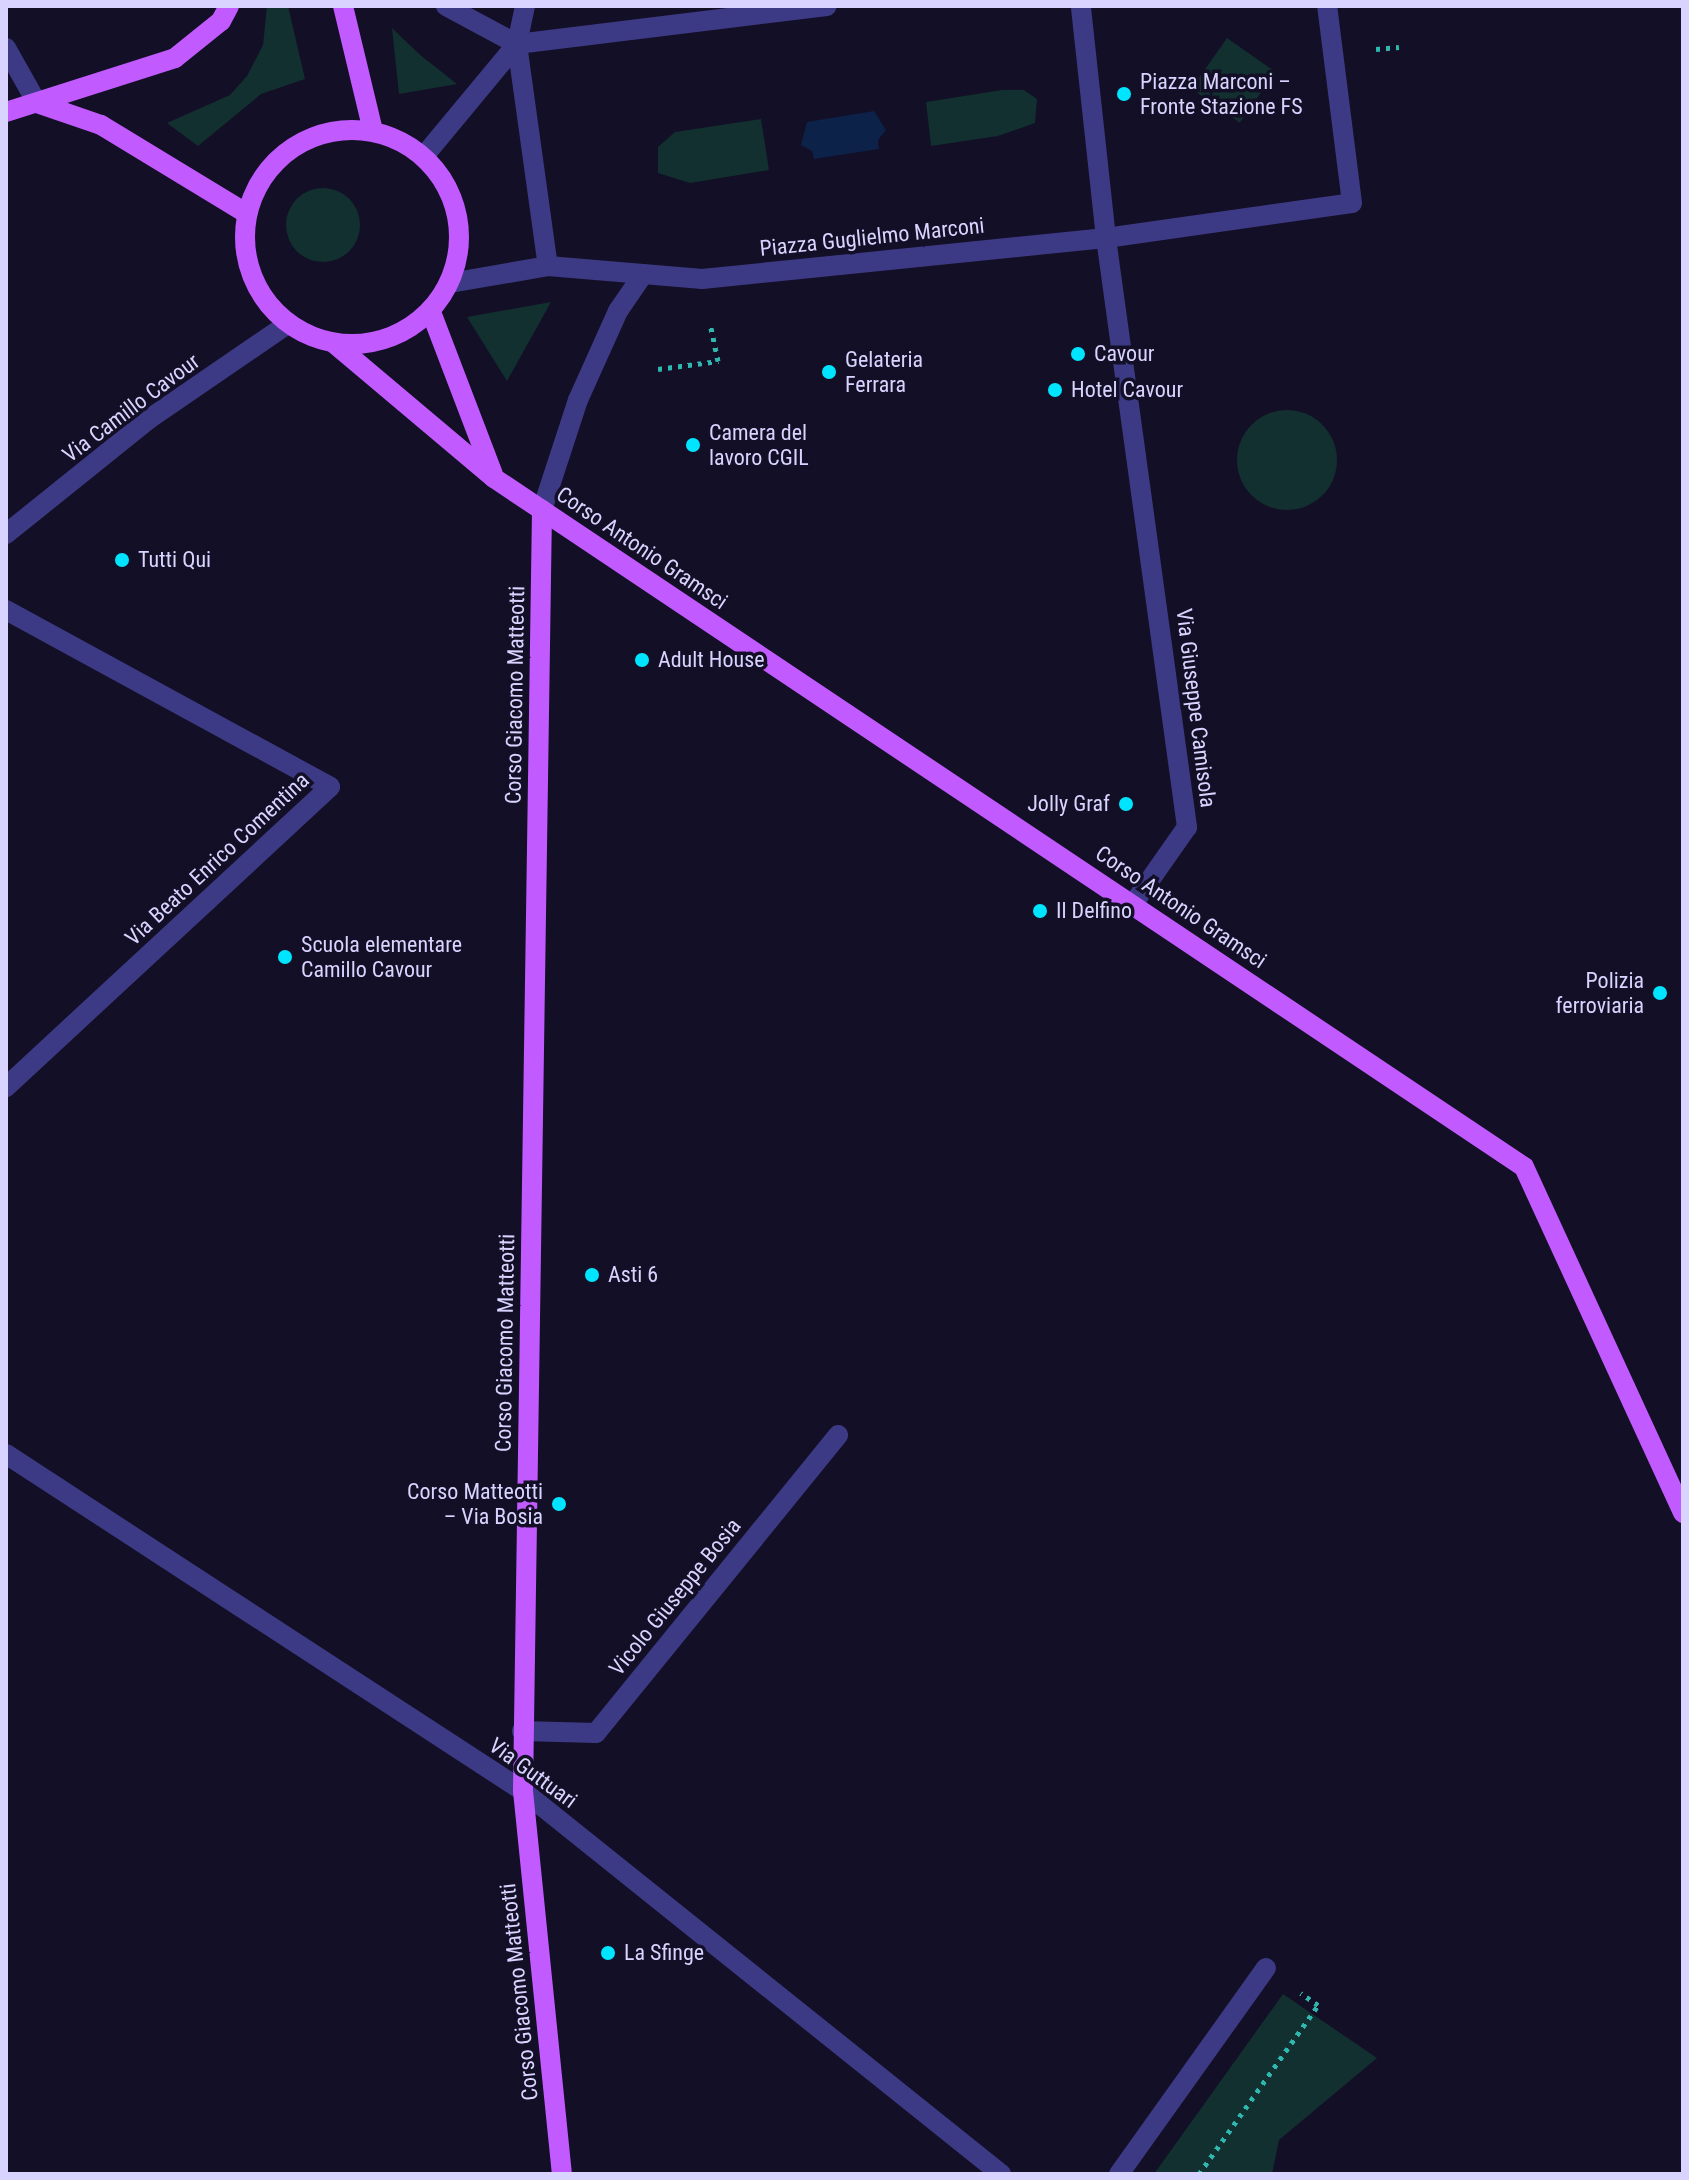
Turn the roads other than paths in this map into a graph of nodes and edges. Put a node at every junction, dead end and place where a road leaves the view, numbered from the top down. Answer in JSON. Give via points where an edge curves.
{"nodes":[{"id":1,"x":229,"y":6,"type":"edge"},
{"id":2,"x":343,"y":6,"type":"edge"},
{"id":3,"x":446,"y":6,"type":"edge"},
{"id":4,"x":525,"y":6,"type":"edge"},
{"id":5,"x":827,"y":6,"type":"edge"},
{"id":6,"x":1081,"y":6,"type":"edge"},
{"id":7,"x":1327,"y":6,"type":"edge"},
{"id":8,"x":517,"y":44,"type":"junction"},
{"id":9,"x":6,"y":48,"type":"edge"},
{"id":10,"x":37,"y":103,"type":"junction"},
{"id":11,"x":6,"y":112,"type":"edge"},
{"id":12,"x":373,"y":131,"type":"junction"},
{"id":13,"x":424,"y":156,"type":"junction"},
{"id":14,"x":246,"y":213,"type":"junction"},
{"id":15,"x":1106,"y":238,"type":"junction"},
{"id":16,"x":548,"y":266,"type":"junction"},
{"id":17,"x":642,"y":276,"type":"junction"},
{"id":18,"x":450,"y":283,"type":"junction"},
{"id":19,"x":431,"y":312,"type":"junction"},
{"id":20,"x":288,"y":324,"type":"junction"},
{"id":21,"x":335,"y":344,"type":"junction"},
{"id":22,"x":494,"y":478,"type":"junction"},
{"id":23,"x":542,"y":510,"type":"junction"},
{"id":24,"x":6,"y":534,"type":"edge"},
{"id":25,"x":6,"y":610,"type":"edge"},
{"id":26,"x":1133,"y":904,"type":"junction"},
{"id":27,"x":6,"y":1087,"type":"edge"},
{"id":28,"x":838,"y":1435,"type":"dead end"},
{"id":29,"x":6,"y":1454,"type":"edge"},
{"id":30,"x":1683,"y":1513,"type":"edge"},
{"id":31,"x":522,"y":1731,"type":"junction"},
{"id":32,"x":523,"y":1791,"type":"junction"},
{"id":33,"x":1266,"y":1968,"type":"road end"},
{"id":34,"x":562,"y":2174,"type":"edge"},
{"id":35,"x":1001,"y":2174,"type":"edge"},
{"id":36,"x":1119,"y":2174,"type":"edge"}],
"edges":[{"from":1,"to":10,"type":"main road","via":[[221,21],[175,58]]},
{"from":2,"to":12,"type":"main road"},
{"from":3,"to":8,"type":"street"},
{"from":4,"to":8,"type":"street"},
{"from":5,"to":8,"type":"street"},
{"from":6,"to":15,"type":"street"},
{"from":7,"to":15,"type":"street","name":"Piazza Guglielmo Marconi","via":[[1352,203]]},
{"from":8,"to":13,"type":"street"},
{"from":8,"to":16,"type":"street"},
{"from":9,"to":10,"type":"street"},
{"from":10,"to":11,"type":"main road"},
{"from":10,"to":14,"type":"main road","via":[[101,125]]},
{"from":12,"to":13,"type":"main road"},
{"from":12,"to":14,"type":"main road","via":[[340,129],[289,150],[259,183]]},
{"from":13,"to":18,"type":"main road","via":[[446,182],[458,215],[460,250]]},
{"from":14,"to":20,"type":"main road","via":[[250,275]]},
{"from":15,"to":17,"type":"street","name":"Piazza Guglielmo Marconi","via":[[702,279]]},
{"from":15,"to":26,"type":"street","name":"Via Giuseppe Camisola","via":[[1187,827]]},
{"from":16,"to":17,"type":"street","name":"Piazza Guglielmo Marconi"},
{"from":16,"to":18,"type":"street","name":"Piazza Guglielmo Marconi"},
{"from":17,"to":23,"type":"street","via":[[618,311],[578,400]]},
{"from":18,"to":19,"type":"main road"},
{"from":19,"to":21,"type":"main road","via":[[402,333],[370,344]]},
{"from":19,"to":22,"type":"main road"},
{"from":20,"to":21,"type":"main road"},
{"from":20,"to":24,"type":"street","name":"Via Camillo Cavour","via":[[149,419]]},
{"from":21,"to":22,"type":"main road","name":"Corso Antonio Gramsci"},
{"from":22,"to":23,"type":"main road","name":"Corso Antonio Gramsci"},
{"from":23,"to":26,"type":"main road","name":"Corso Antonio Gramsci"},
{"from":23,"to":31,"type":"main road","name":"Corso Giacomo Matteotti"},
{"from":25,"to":27,"type":"street","name":"Via Beato Enrico Comentina","via":[[330,787]]},
{"from":26,"to":30,"type":"main road","name":"Corso Antonio Gramsci","via":[[1524,1167]]},
{"from":28,"to":31,"type":"street","name":"Vicolo Giuseppe Bosia","via":[[596,1733]]},
{"from":29,"to":32,"type":"street","name":"Via Guttuari"},
{"from":31,"to":32,"type":"main road","name":"Corso Giacomo Matteotti"},
{"from":32,"to":34,"type":"main road","name":"Corso Giacomo Matteotti"},
{"from":32,"to":35,"type":"street","name":"Via Guttuari"},
{"from":33,"to":36,"type":"street"}]}
